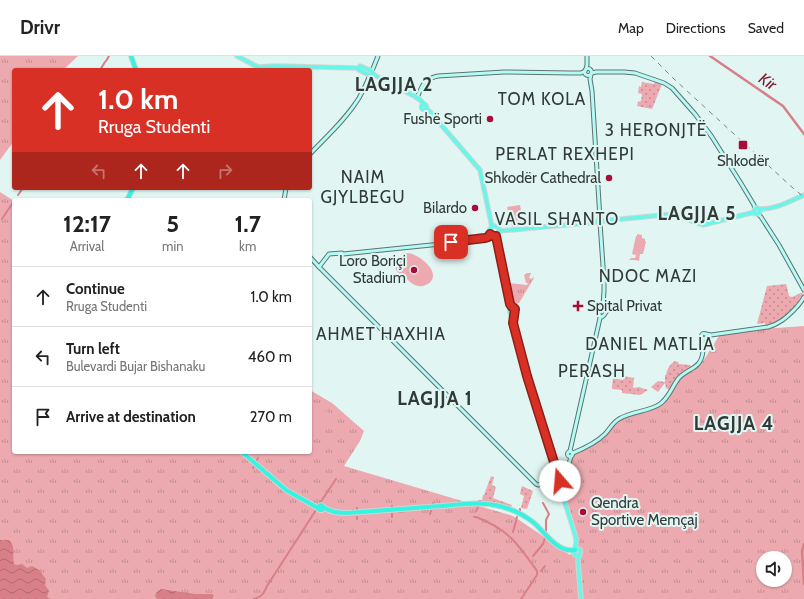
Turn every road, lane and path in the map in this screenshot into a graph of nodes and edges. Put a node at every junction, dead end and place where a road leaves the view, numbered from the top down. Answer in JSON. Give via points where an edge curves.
{"nodes":[{"id":1,"x":132,"y":56,"type":"edge"},
{"id":2,"x":237,"y":56,"type":"edge"},
{"id":3,"x":378,"y":56,"type":"edge"},
{"id":4,"x":587,"y":56,"type":"edge"},
{"id":5,"x":136,"y":68,"type":"edge"},
{"id":6,"x":588,"y":72,"type":"junction"},
{"id":7,"x":372,"y":74,"type":"junction"},
{"id":8,"x":417,"y":98,"type":"junction"},
{"id":9,"x":425,"y":107,"type":"junction"},
{"id":10,"x":312,"y":152,"type":"edge"},
{"id":11,"x":804,"y":195,"type":"edge"},
{"id":12,"x":757,"y":211,"type":"junction"},
{"id":13,"x":600,"y":221,"type":"junction"},
{"id":14,"x":493,"y":226,"type":"junction"},
{"id":15,"x":499,"y":230,"type":"junction"},
{"id":16,"x":492,"y":237,"type":"junction"},
{"id":17,"x":312,"y":259,"type":"edge"},
{"id":18,"x":319,"y":267,"type":"junction"},
{"id":19,"x":804,"y":290,"type":"edge"},
{"id":20,"x":803,"y":299,"type":"edge"},
{"id":21,"x":604,"y":305,"type":"junction"},
{"id":22,"x":512,"y":310,"type":"junction"},
{"id":23,"x":601,"y":316,"type":"junction"},
{"id":24,"x":246,"y":454,"type":"edge"},
{"id":25,"x":571,"y":454,"type":"junction"},
{"id":26,"x":561,"y":480,"type":"junction"},
{"id":27,"x":320,"y":508,"type":"junction"},
{"id":28,"x":577,"y":553,"type":"junction"},
{"id":29,"x":580,"y":599,"type":"edge"}],
"edges":[{"from":1,"to":5,"type":"highway"},
{"from":2,"to":7,"type":"main road","via":[[259,67],[358,68]]},
{"from":3,"to":7,"type":"main road"},
{"from":4,"to":6,"type":"main road"},
{"from":6,"to":8,"type":"main road","via":[[506,72],[438,76],[427,80]]},
{"from":6,"to":12,"type":"main road","via":[[629,72],[670,86],[701,121]]},
{"from":6,"to":13,"type":"main road","via":[[592,91]]},
{"from":7,"to":8,"type":"main road"},
{"from":7,"to":10,"type":"main road","via":[[351,110]]},
{"from":8,"to":9,"type":"main road"},
{"from":9,"to":14,"type":"main road","via":[[480,170]]},
{"from":9,"to":14,"type":"main road","via":[[433,112],[481,169]]},
{"from":11,"to":12,"type":"main road","via":[[776,207]]},
{"from":12,"to":13,"type":"main road","via":[[703,225],[674,214]]},
{"from":12,"to":19,"type":"main road"},
{"from":13,"to":15,"type":"main road"},
{"from":13,"to":21,"type":"main road"},
{"from":14,"to":15,"type":"main road"},
{"from":14,"to":16,"type":"main road","via":[[489,230]]},
{"from":15,"to":16,"type":"main road","via":[[498,234]]},
{"from":16,"to":18,"type":"main road","via":[[327,256]]},
{"from":16,"to":22,"type":"main road"},
{"from":16,"to":22,"type":"main road","via":[[496,243],[508,303]]},
{"from":17,"to":18,"type":"main road"},
{"from":18,"to":26,"type":"main road","via":[[535,483]]},
{"from":20,"to":25,"type":"main road","via":[[785,319],[773,326],[705,338],[699,364],[680,377],[662,403],[621,418],[596,441]]},
{"from":21,"to":23,"type":"main road","via":[[599,313]]},
{"from":21,"to":23,"type":"main road","via":[[608,307],[604,316]]},
{"from":22,"to":26,"type":"main road","via":[[527,376]]},
{"from":23,"to":25,"type":"main road"},
{"from":24,"to":27,"type":"highway","via":[[286,488]]},
{"from":25,"to":26,"type":"main road","via":[[566,476]]},
{"from":26,"to":28,"type":"main road","via":[[563,496],[576,538]]},
{"from":27,"to":28,"type":"highway","via":[[347,513],[471,503],[493,505],[511,510],[528,519],[559,546]]},
{"from":27,"to":28,"type":"highway","via":[[334,514],[347,515],[471,505],[492,506],[523,517],[555,546]]},
{"from":28,"to":29,"type":"main road"}]}
